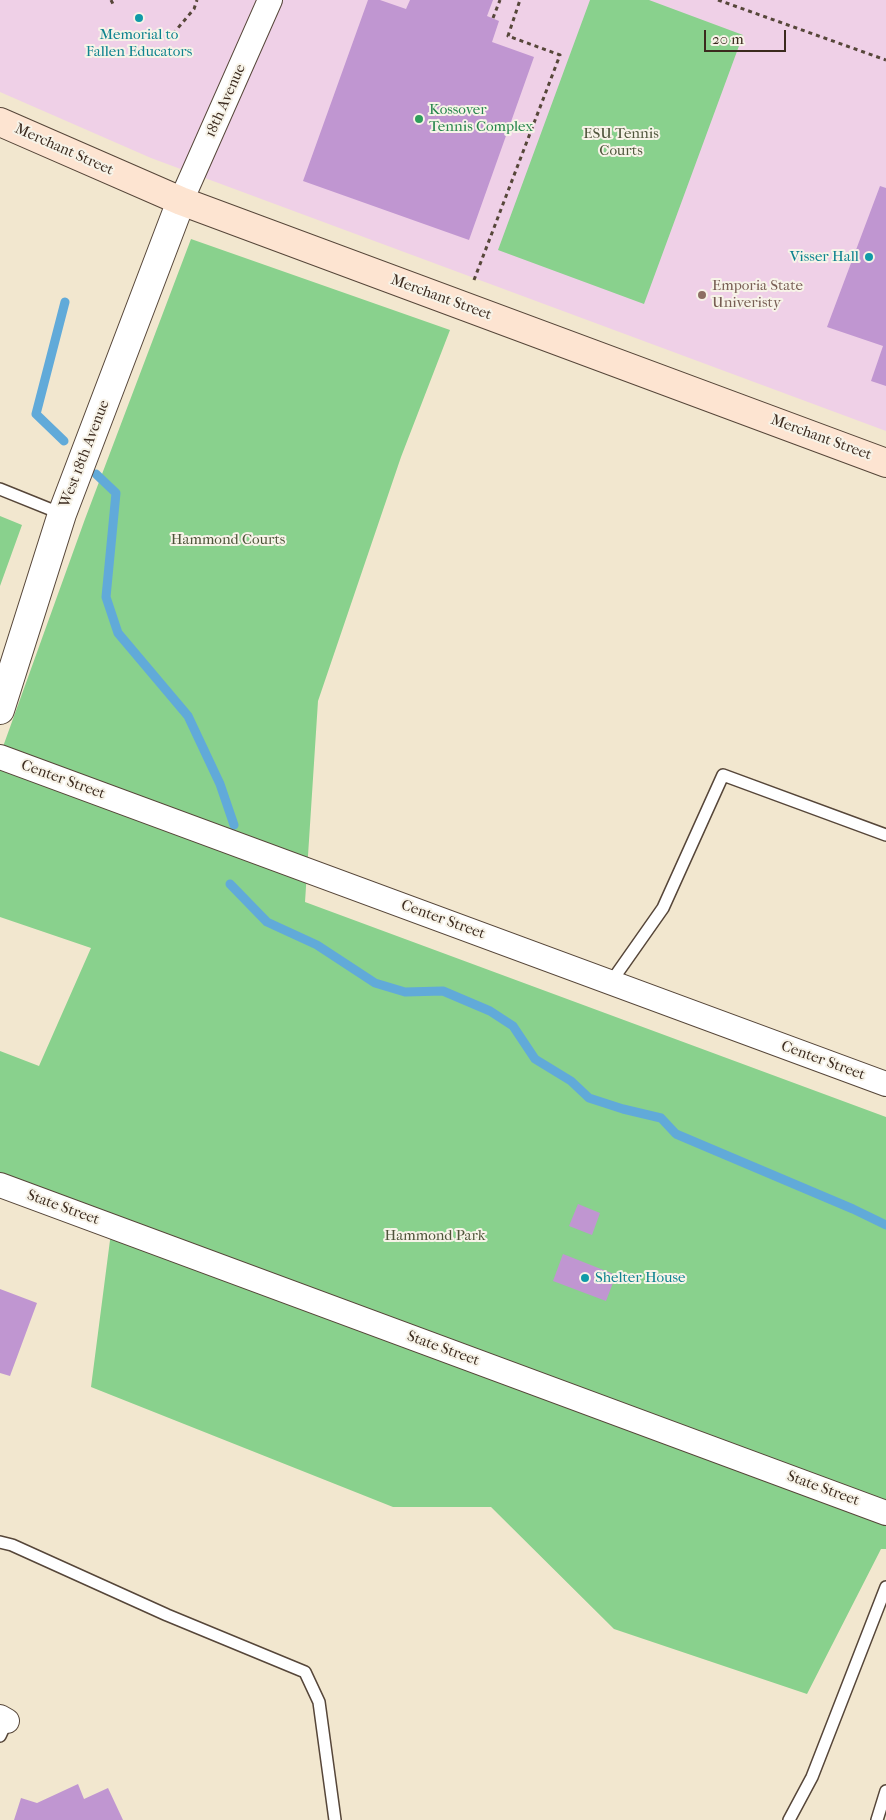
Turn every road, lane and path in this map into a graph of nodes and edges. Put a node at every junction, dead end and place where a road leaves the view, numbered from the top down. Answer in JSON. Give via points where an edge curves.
{"nodes":[{"id":1,"x":197,"y":0,"type":"edge"},
{"id":2,"x":270,"y":0,"type":"edge"},
{"id":3,"x":500,"y":0,"type":"edge"},
{"id":4,"x":520,"y":0,"type":"edge"},
{"id":5,"x":718,"y":0,"type":"edge"},
{"id":6,"x":493,"y":18,"type":"dead end"},
{"id":7,"x":158,"y":38,"type":"dead end"},
{"id":8,"x":886,"y":60,"type":"edge"},
{"id":9,"x":0,"y":122,"type":"edge"},
{"id":10,"x":181,"y":201,"type":"junction"},
{"id":11,"x":464,"y":306,"type":"junction"},
{"id":12,"x":886,"y":462,"type":"edge"},
{"id":13,"x":0,"y":488,"type":"edge"},
{"id":14,"x":62,"y":514,"type":"junction"},
{"id":15,"x":0,"y":710,"type":"edge"},
{"id":16,"x":0,"y":757,"type":"edge"},
{"id":17,"x":886,"y":834,"type":"edge"},
{"id":18,"x":611,"y":982,"type":"junction"},
{"id":19,"x":886,"y":1084,"type":"edge"},
{"id":20,"x":0,"y":1185,"type":"edge"},
{"id":21,"x":886,"y":1513,"type":"edge"},
{"id":22,"x":0,"y":1542,"type":"edge"},
{"id":23,"x":886,"y":1587,"type":"edge"},
{"id":24,"x":886,"y":1791,"type":"edge"},
{"id":25,"x":335,"y":1820,"type":"edge"},
{"id":26,"x":789,"y":1820,"type":"edge"},
{"id":27,"x":877,"y":1820,"type":"edge"}],
"edges":[{"from":1,"to":7,"type":"path","via":[[194,9],[172,35]]},
{"from":2,"to":10,"type":"street","name":"18th Avenue"},
{"from":3,"to":6,"type":"path"},
{"from":4,"to":11,"type":"path","via":[[508,36],[560,55]]},
{"from":5,"to":8,"type":"path"},
{"from":9,"to":10,"type":"main road","name":"Merchant Street"},
{"from":10,"to":11,"type":"main road","name":"Merchant Street"},
{"from":10,"to":14,"type":"street","name":"West 18th Avenue"},
{"from":11,"to":12,"type":"main road","name":"Merchant Street"},
{"from":13,"to":14,"type":"lane"},
{"from":14,"to":15,"type":"street","name":"West 18th Avenue"},
{"from":16,"to":18,"type":"street","name":"Center Street"},
{"from":17,"to":18,"type":"lane","via":[[723,775],[663,908]]},
{"from":18,"to":19,"type":"street","name":"Center Street"},
{"from":20,"to":21,"type":"street","name":"State Street"},
{"from":22,"to":25,"type":"lane","via":[[305,1672],[319,1702]]},
{"from":23,"to":26,"type":"lane","via":[[812,1777]]},
{"from":24,"to":27,"type":"lane"}]}
